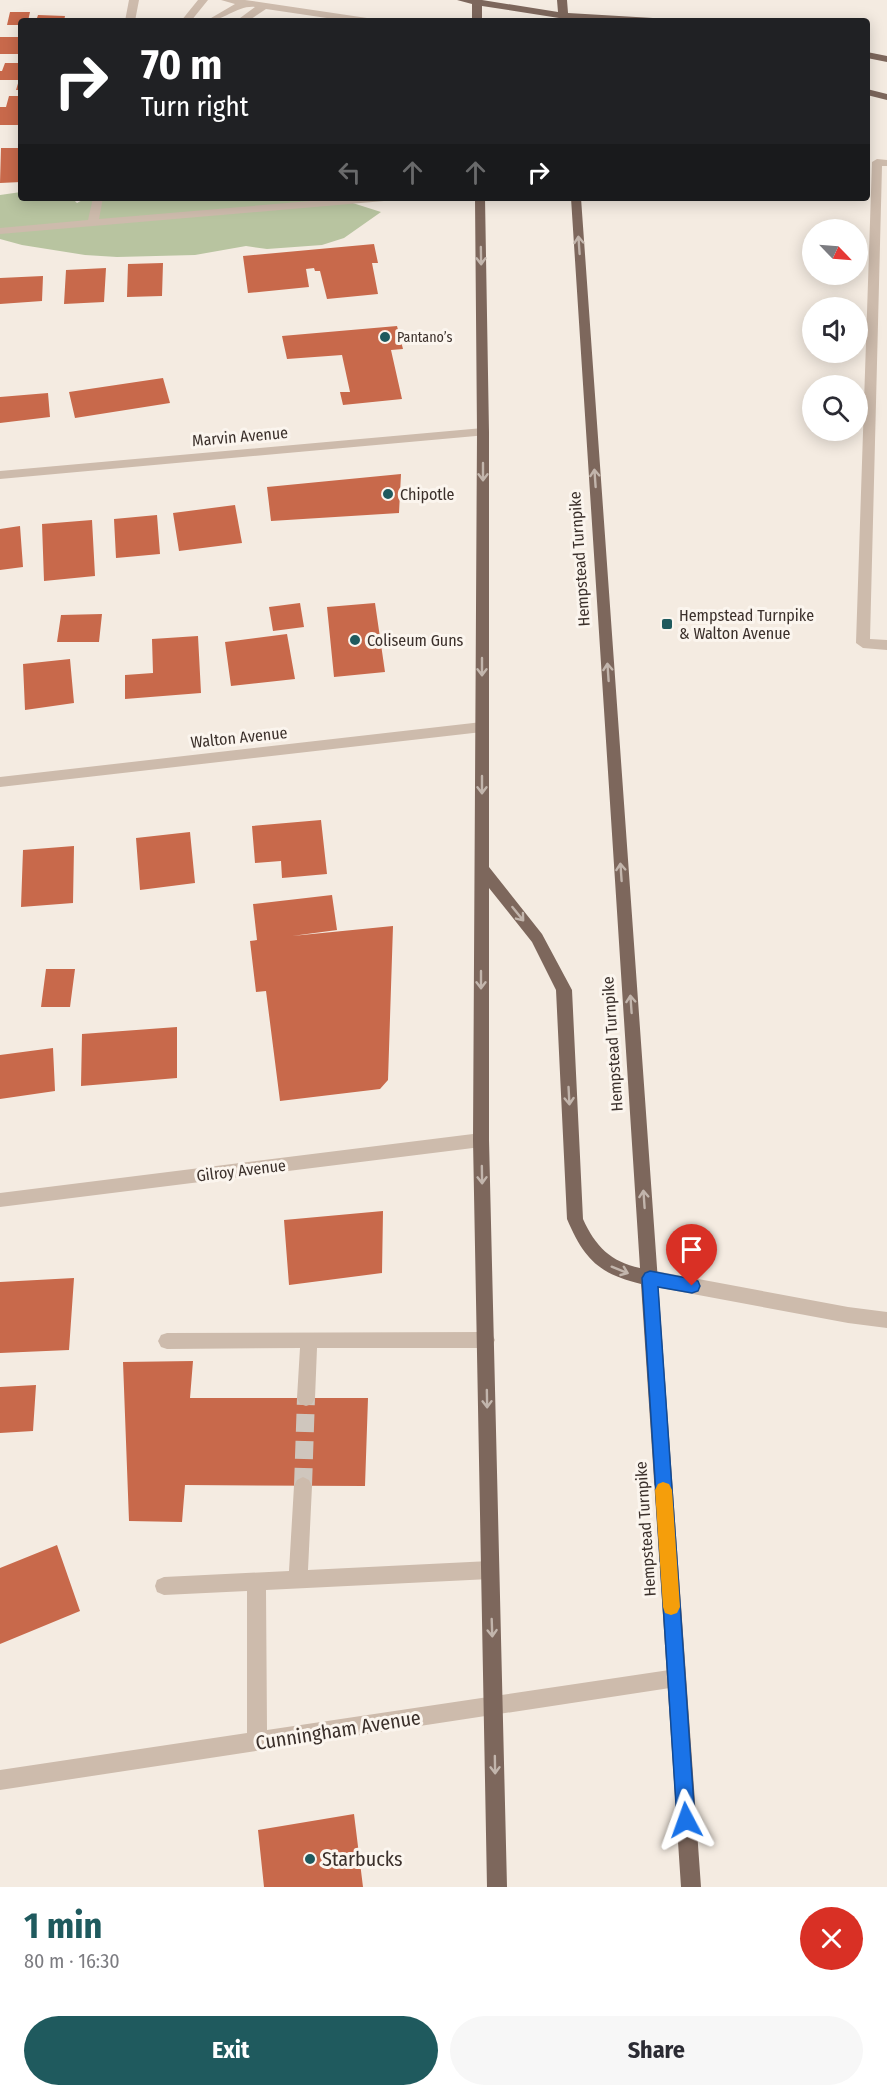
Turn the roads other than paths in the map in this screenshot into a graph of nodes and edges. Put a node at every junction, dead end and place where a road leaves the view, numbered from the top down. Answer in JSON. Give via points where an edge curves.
{"nodes":[{"id":1,"x":134,"y":0,"type":"edge"},
{"id":2,"x":203,"y":0,"type":"edge"},
{"id":3,"x":226,"y":0,"type":"edge"},
{"id":4,"x":462,"y":0,"type":"edge"},
{"id":5,"x":562,"y":0,"type":"edge"},
{"id":6,"x":477,"y":1,"type":"edge"},
{"id":7,"x":245,"y":3,"type":"junction"},
{"id":8,"x":264,"y":6,"type":"junction"},
{"id":9,"x":131,"y":18,"type":"edge"},
{"id":10,"x":188,"y":18,"type":"edge"},
{"id":11,"x":217,"y":18,"type":"edge"},
{"id":12,"x":246,"y":18,"type":"edge"},
{"id":13,"x":346,"y":18,"type":"edge"},
{"id":14,"x":477,"y":18,"type":"edge"},
{"id":15,"x":559,"y":18,"type":"edge"},
{"id":16,"x":564,"y":18,"type":"edge"},
{"id":17,"x":870,"y":56,"type":"edge"},
{"id":18,"x":887,"y":59,"type":"edge"},
{"id":19,"x":870,"y":93,"type":"edge"},
{"id":20,"x":887,"y":97,"type":"edge"},
{"id":21,"x":887,"y":163,"type":"edge"},
{"id":22,"x":97,"y":201,"type":"edge"},
{"id":23,"x":337,"y":201,"type":"edge"},
{"id":24,"x":480,"y":201,"type":"edge"},
{"id":25,"x":576,"y":201,"type":"edge"},
{"id":26,"x":93,"y":223,"type":"junction"},
{"id":27,"x":0,"y":231,"type":"edge"},
{"id":28,"x":483,"y":432,"type":"junction"},
{"id":29,"x":0,"y":475,"type":"edge"},
{"id":30,"x":887,"y":645,"type":"edge"},
{"id":31,"x":482,"y":726,"type":"junction"},
{"id":32,"x":0,"y":782,"type":"edge"},
{"id":33,"x":482,"y":869,"type":"junction"},
{"id":34,"x":481,"y":1140,"type":"junction"},
{"id":35,"x":0,"y":1200,"type":"edge"},
{"id":36,"x":650,"y":1278,"type":"junction"},
{"id":37,"x":887,"y":1320,"type":"edge"},
{"id":38,"x":486,"y":1340,"type":"junction"},
{"id":39,"x":167,"y":1341,"type":"dead end"},
{"id":40,"x":309,"y":1341,"type":"junction"},
{"id":41,"x":306,"y":1398,"type":"tunnel mouth"},
{"id":42,"x":303,"y":1486,"type":"tunnel mouth"},
{"id":43,"x":490,"y":1570,"type":"junction"},
{"id":44,"x":298,"y":1580,"type":"junction"},
{"id":45,"x":257,"y":1582,"type":"junction"},
{"id":46,"x":164,"y":1586,"type":"dead end"},
{"id":47,"x":676,"y":1679,"type":"junction"},
{"id":48,"x":494,"y":1706,"type":"junction"},
{"id":49,"x":257,"y":1742,"type":"junction"},
{"id":50,"x":0,"y":1780,"type":"edge"},
{"id":51,"x":497,"y":1887,"type":"edge"},
{"id":52,"x":691,"y":1887,"type":"edge"}],
"edges":[{"from":1,"to":9,"type":"street"},
{"from":2,"to":10,"type":"street"},
{"from":3,"to":7,"type":"street"},
{"from":4,"to":6,"type":"main road"},
{"from":5,"to":16,"type":"main road"},
{"from":6,"to":14,"type":"main road"},
{"from":6,"to":15,"type":"main road"},
{"from":7,"to":8,"type":"street"},
{"from":7,"to":11,"type":"street"},
{"from":8,"to":12,"type":"street"},
{"from":8,"to":13,"type":"street"},
{"from":17,"to":18,"type":"main road"},
{"from":19,"to":20,"type":"main road"},
{"from":21,"to":30,"type":"street","via":[[877,162],[863,643]]},
{"from":22,"to":26,"type":"street"},
{"from":23,"to":26,"type":"street"},
{"from":24,"to":28,"type":"main road","one_way":true},
{"from":36,"to":25,"type":"main road","name":"Hempstead Turnpike","one_way":true},
{"from":26,"to":27,"type":"street"},
{"from":28,"to":29,"type":"street","name":"Marvin Avenue"},
{"from":28,"to":31,"type":"main road","one_way":true},
{"from":31,"to":32,"type":"street","name":"Walton Avenue"},
{"from":31,"to":33,"type":"main road","one_way":true},
{"from":33,"to":34,"type":"main road","one_way":true},
{"from":33,"to":36,"type":"main road","one_way":true,"via":[[537,938],[564,990],[575,1219],[583,1240],[600,1260],[621,1272]]},
{"from":34,"to":35,"type":"street","name":"Gilroy Avenue"},
{"from":34,"to":38,"type":"main road","one_way":true},
{"from":36,"to":37,"type":"street"},
{"from":36,"to":47,"type":"main road","name":"Hempstead Turnpike"},
{"from":38,"to":40,"type":"street"},
{"from":38,"to":43,"type":"main road","one_way":true},
{"from":39,"to":40,"type":"street"},
{"from":40,"to":41,"type":"street"},
{"from":42,"to":44,"type":"street"},
{"from":43,"to":44,"type":"street"},
{"from":43,"to":48,"type":"main road","one_way":true},
{"from":44,"to":45,"type":"street"},
{"from":45,"to":46,"type":"street"},
{"from":45,"to":49,"type":"street"},
{"from":47,"to":48,"type":"street","name":"Cunningham Avenue"},
{"from":47,"to":52,"type":"main road","name":"Hempstead Turnpike"},
{"from":48,"to":49,"type":"street","name":"Cunningham Avenue"},
{"from":48,"to":51,"type":"main road","one_way":true},
{"from":49,"to":50,"type":"street","name":"Cunningham Avenue"}]}
